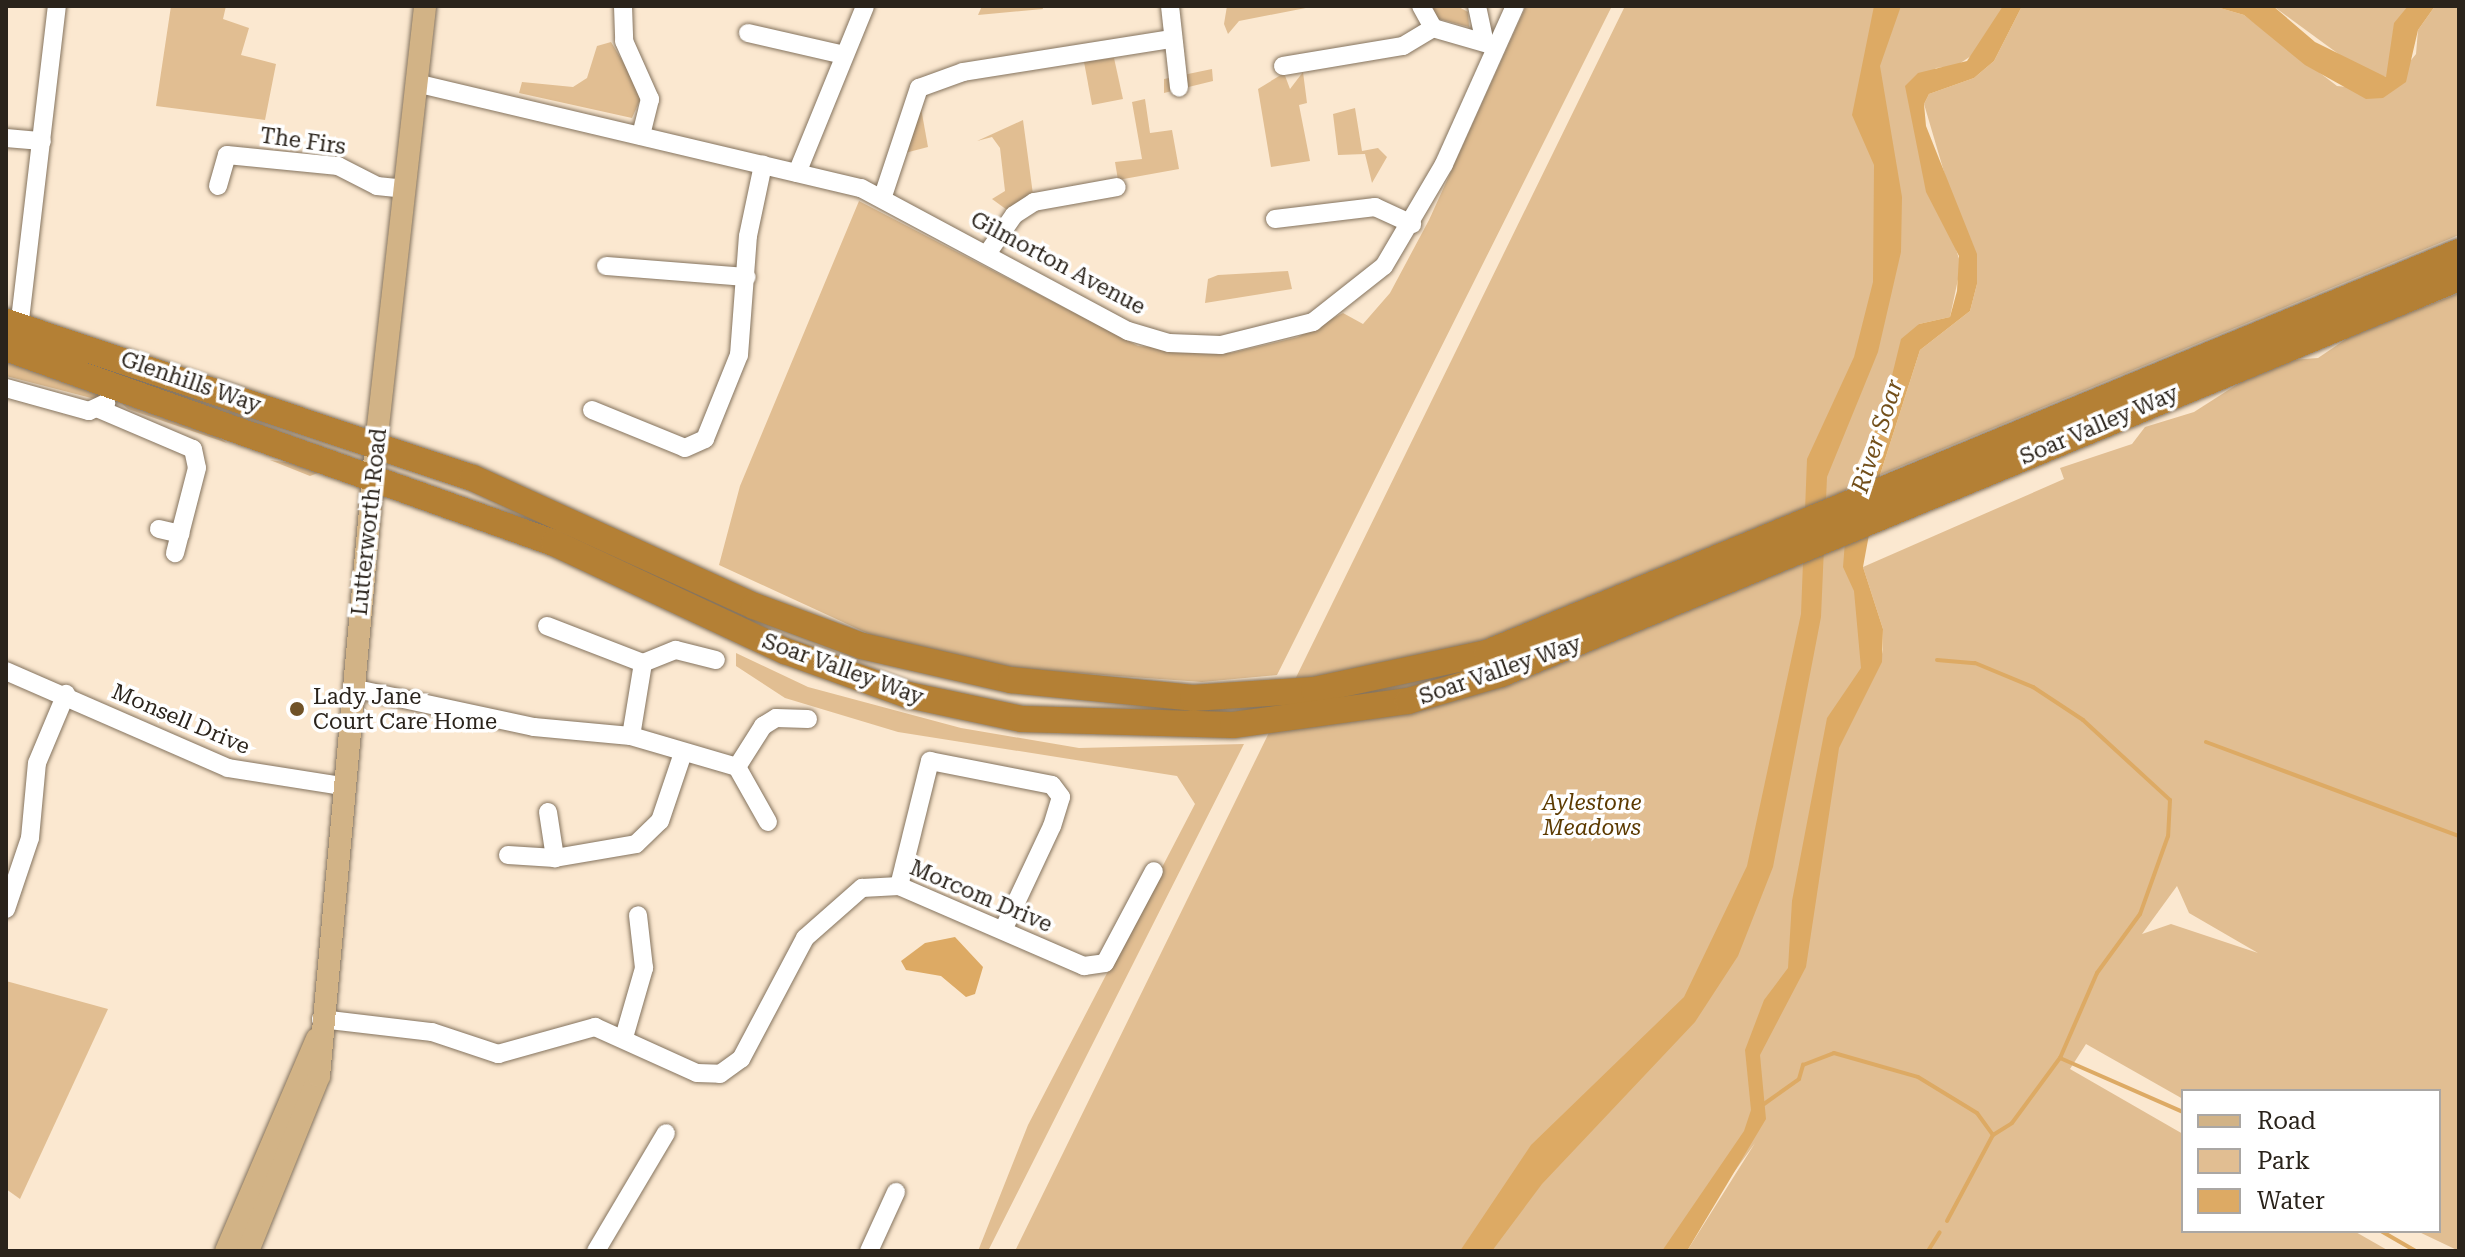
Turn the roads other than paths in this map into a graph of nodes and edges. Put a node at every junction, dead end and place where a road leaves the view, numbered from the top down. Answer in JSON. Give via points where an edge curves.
{"nodes":[{"id":1,"x":57,"y":6,"type":"edge"},
{"id":2,"x":425,"y":6,"type":"edge"},
{"id":3,"x":623,"y":6,"type":"edge"},
{"id":4,"x":865,"y":6,"type":"edge"},
{"id":5,"x":1170,"y":6,"type":"edge"},
{"id":6,"x":1421,"y":6,"type":"edge"},
{"id":7,"x":1477,"y":6,"type":"edge"},
{"id":8,"x":1515,"y":6,"type":"edge"},
{"id":9,"x":1433,"y":28,"type":"junction"},
{"id":10,"x":748,"y":33,"type":"dead end"},
{"id":11,"x":1172,"y":39,"type":"junction"},
{"id":12,"x":1490,"y":43,"type":"junction"},
{"id":13,"x":844,"y":55,"type":"junction"},
{"id":14,"x":1283,"y":66,"type":"dead end"},
{"id":15,"x":416,"y":83,"type":"junction"},
{"id":16,"x":1179,"y":88,"type":"dead end"},
{"id":17,"x":641,"y":136,"type":"junction"},
{"id":18,"x":6,"y":138,"type":"edge"},
{"id":19,"x":42,"y":141,"type":"junction"},
{"id":20,"x":763,"y":165,"type":"junction"},
{"id":21,"x":797,"y":173,"type":"junction"},
{"id":22,"x":218,"y":186,"type":"dead end"},
{"id":23,"x":1117,"y":187,"type":"dead end"},
{"id":24,"x":404,"y":189,"type":"junction"},
{"id":25,"x":883,"y":196,"type":"junction"},
{"id":26,"x":1275,"y":219,"type":"dead end"},
{"id":27,"x":1412,"y":224,"type":"junction"},
{"id":28,"x":2459,"y":252,"type":"edge"},
{"id":29,"x":987,"y":254,"type":"junction"},
{"id":30,"x":606,"y":266,"type":"dead end"},
{"id":31,"x":6,"y":273,"type":"edge"},
{"id":32,"x":27,"y":275,"type":"junction"},
{"id":33,"x":747,"y":277,"type":"junction"},
{"id":34,"x":2459,"y":278,"type":"edge"},
{"id":35,"x":12,"y":337,"type":"edge"},
{"id":36,"x":122,"y":357,"type":"junction"},
{"id":37,"x":113,"y":385,"type":"junction"},
{"id":38,"x":6,"y":388,"type":"edge"},
{"id":39,"x":99,"y":409,"type":"junction"},
{"id":40,"x":592,"y":410,"type":"dead end"},
{"id":41,"x":376,"y":444,"type":"junction"},
{"id":42,"x":373,"y":476,"type":"junction"},
{"id":43,"x":1920,"y":488,"type":"junction"},
{"id":44,"x":159,"y":529,"type":"dead end"},
{"id":45,"x":180,"y":534,"type":"junction"},
{"id":46,"x":1780,"y":544,"type":"junction"},
{"id":47,"x":175,"y":553,"type":"dead end"},
{"id":48,"x":547,"y":626,"type":"dead end"},
{"id":49,"x":716,"y":660,"type":"dead end"},
{"id":50,"x":643,"y":663,"type":"junction"},
{"id":51,"x":6,"y":671,"type":"edge"},
{"id":52,"x":352,"y":688,"type":"junction"},
{"id":53,"x":66,"y":694,"type":"junction"},
{"id":54,"x":808,"y":719,"type":"dead end"},
{"id":55,"x":631,"y":736,"type":"junction"},
{"id":56,"x":682,"y":756,"type":"junction"},
{"id":57,"x":737,"y":767,"type":"junction"},
{"id":58,"x":342,"y":786,"type":"junction"},
{"id":59,"x":548,"y":812,"type":"dead end"},
{"id":60,"x":768,"y":822,"type":"dead end"},
{"id":61,"x":508,"y":855,"type":"dead end"},
{"id":62,"x":555,"y":858,"type":"junction"},
{"id":63,"x":1154,"y":871,"type":"dead end"},
{"id":64,"x":899,"y":886,"type":"junction"},
{"id":65,"x":6,"y":909,"type":"edge"},
{"id":66,"x":638,"y":915,"type":"dead end"},
{"id":67,"x":1003,"y":930,"type":"junction"},
{"id":68,"x":320,"y":1028,"type":"junction"},
{"id":69,"x":625,"y":1034,"type":"junction"},
{"id":70,"x":309,"y":1074,"type":"junction"},
{"id":71,"x":666,"y":1133,"type":"dead end"},
{"id":72,"x":896,"y":1192,"type":"dead end"},
{"id":73,"x":226,"y":1251,"type":"edge"},
{"id":74,"x":248,"y":1251,"type":"edge"},
{"id":75,"x":596,"y":1251,"type":"edge"},
{"id":76,"x":869,"y":1251,"type":"edge"}],
"edges":[{"from":1,"to":19,"type":"street"},
{"from":2,"to":15,"type":"main road","name":"Lutterworth Road"},
{"from":3,"to":17,"type":"street","via":[[622,32],[650,99]]},
{"from":4,"to":13,"type":"street"},
{"from":5,"to":11,"type":"street"},
{"from":6,"to":9,"type":"street"},
{"from":7,"to":12,"type":"street"},
{"from":8,"to":12,"type":"street","name":"Gilmorton Avenue"},
{"from":9,"to":12,"type":"street"},
{"from":9,"to":14,"type":"street","via":[[1403,46]]},
{"from":10,"to":13,"type":"street"},
{"from":11,"to":16,"type":"street"},
{"from":11,"to":25,"type":"street","via":[[963,72],[919,88]]},
{"from":12,"to":27,"type":"street","name":"Gilmorton Avenue"},
{"from":13,"to":21,"type":"street"},
{"from":15,"to":17,"type":"street","name":"Gilmorton Avenue"},
{"from":15,"to":24,"type":"main road","name":"Lutterworth Road"},
{"from":17,"to":20,"type":"street","name":"Gilmorton Avenue"},
{"from":18,"to":19,"type":"street"},
{"from":19,"to":32,"type":"street"},
{"from":20,"to":21,"type":"street","name":"Gilmorton Avenue"},
{"from":20,"to":33,"type":"street"},
{"from":21,"to":25,"type":"street","name":"Gilmorton Avenue"},
{"from":22,"to":24,"type":"street","name":"The Firs","via":[[227,155],[338,166],[377,186]]},
{"from":23,"to":29,"type":"street","via":[[1034,202],[1014,215]]},
{"from":24,"to":41,"type":"main road","name":"Lutterworth Road"},
{"from":25,"to":29,"type":"street","name":"Gilmorton Avenue"},
{"from":26,"to":27,"type":"street","via":[[1375,207]]},
{"from":27,"to":29,"type":"street","name":"Gilmorton Avenue","via":[[1384,266],[1329,313],[1291,331],[1221,345],[1169,343],[1128,331]]},
{"from":28,"to":43,"type":"highway","name":"Soar Valley Way"},
{"from":30,"to":33,"type":"street"},
{"from":31,"to":32,"type":"street"},
{"from":32,"to":35,"type":"street"},
{"from":33,"to":40,"type":"street","via":[[739,355],[697,447]]},
{"from":34,"to":43,"type":"highway","name":"Soar Valley Way"},
{"from":35,"to":36,"type":"highway","name":"Glenhills Way"},
{"from":35,"to":37,"type":"highway","name":"Glenhills Way"},
{"from":36,"to":37,"type":"street"},
{"from":36,"to":41,"type":"highway","name":"Glenhills Way"},
{"from":37,"to":39,"type":"street"},
{"from":37,"to":42,"type":"highway","name":"Glenhills Way"},
{"from":38,"to":39,"type":"street"},
{"from":39,"to":45,"type":"street","via":[[193,449],[197,468]]},
{"from":41,"to":42,"type":"main road","name":"Lutterworth Road"},
{"from":41,"to":46,"type":"highway","name":"Soar Valley Way","via":[[512,494],[754,606],[862,646],[1078,691],[1242,696],[1314,690],[1487,653]]},
{"from":42,"to":46,"type":"highway","name":"Soar Valley Way","via":[[554,543],[785,651],[908,695],[1022,719],[1233,725],[1311,718],[1501,674]]},
{"from":42,"to":52,"type":"main road","name":"Lutterworth Road"},
{"from":43,"to":46,"type":"highway","name":"Soar Valley Way"},
{"from":44,"to":45,"type":"street"},
{"from":45,"to":47,"type":"street"},
{"from":48,"to":50,"type":"street"},
{"from":49,"to":50,"type":"street","via":[[668,650]]},
{"from":50,"to":55,"type":"street"},
{"from":51,"to":53,"type":"street","name":"Monsell Drive"},
{"from":52,"to":55,"type":"street","via":[[534,727]]},
{"from":52,"to":58,"type":"main road","name":"Lutterworth Road"},
{"from":53,"to":58,"type":"street","name":"Monsell Drive","via":[[228,768]]},
{"from":53,"to":65,"type":"street","via":[[37,763],[32,829]]},
{"from":54,"to":57,"type":"street","via":[[776,718],[763,726]]},
{"from":55,"to":56,"type":"street"},
{"from":56,"to":57,"type":"street"},
{"from":56,"to":62,"type":"street","via":[[667,806],[647,838]]},
{"from":57,"to":60,"type":"street"},
{"from":58,"to":68,"type":"main road","name":"Lutterworth Road"},
{"from":59,"to":62,"type":"street"},
{"from":61,"to":62,"type":"street"},
{"from":63,"to":67,"type":"street","name":"Morcom Drive","via":[[1105,963],[1084,966]]},
{"from":64,"to":67,"type":"street","name":"Morcom Drive"},
{"from":64,"to":67,"type":"street","via":[[930,761],[1052,785],[1061,797]]},
{"from":64,"to":69,"type":"street","name":"Morcom Drive","via":[[862,888],[805,938],[727,1073],[697,1073]]},
{"from":66,"to":69,"type":"street","via":[[644,968]]},
{"from":68,"to":69,"type":"street","name":"Morcom Drive","via":[[432,1032],[498,1054],[581,1026]]},
{"from":68,"to":70,"type":"main road","name":"Lutterworth Road"},
{"from":70,"to":73,"type":"main road","name":"Lutterworth Road"},
{"from":70,"to":74,"type":"main road","name":"Lutterworth Road"},
{"from":71,"to":75,"type":"street"},
{"from":72,"to":76,"type":"street"}]}
